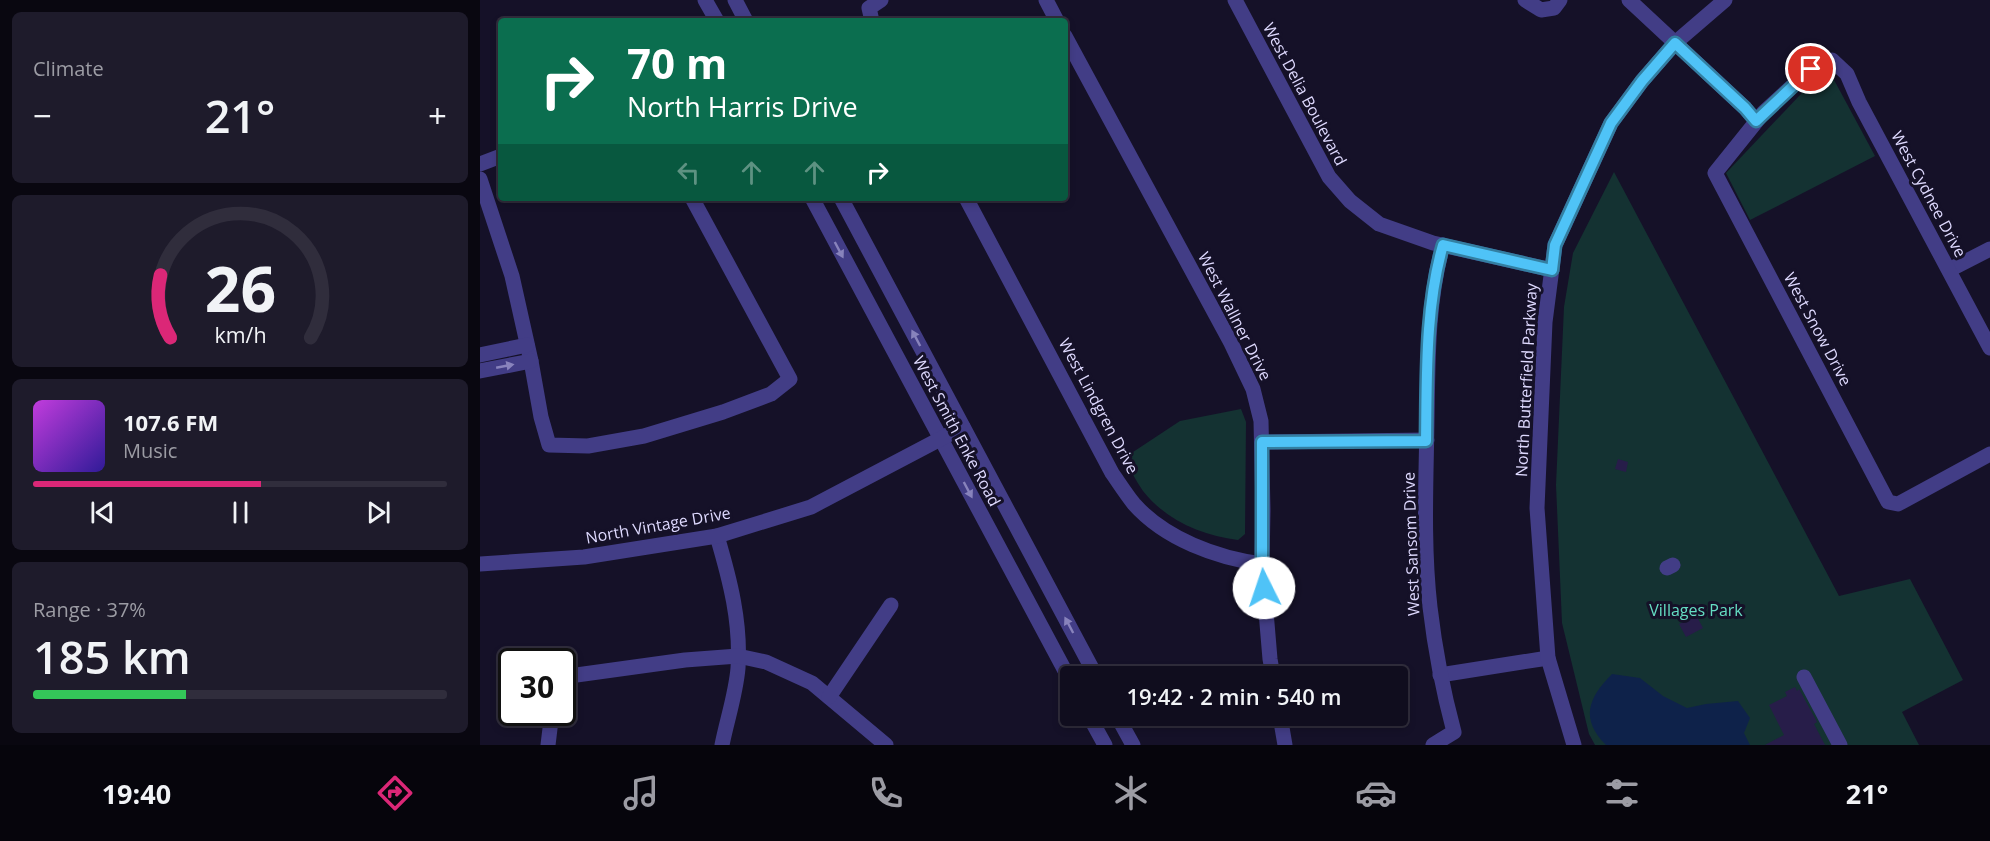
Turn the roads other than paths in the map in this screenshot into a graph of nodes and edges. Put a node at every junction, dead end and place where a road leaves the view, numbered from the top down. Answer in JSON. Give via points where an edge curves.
{"nodes":[{"id":1,"x":705,"y":0,"type":"edge"},
{"id":2,"x":735,"y":0,"type":"edge"},
{"id":3,"x":1046,"y":0,"type":"edge"},
{"id":4,"x":1235,"y":0,"type":"edge"},
{"id":5,"x":1525,"y":0,"type":"edge"},
{"id":6,"x":1560,"y":0,"type":"edge"},
{"id":7,"x":1629,"y":0,"type":"edge"},
{"id":8,"x":1725,"y":0,"type":"edge"},
{"id":9,"x":715,"y":18,"type":"edge"},
{"id":10,"x":744,"y":18,"type":"edge"},
{"id":11,"x":1055,"y":18,"type":"edge"},
{"id":12,"x":1068,"y":42,"type":"edge"},
{"id":13,"x":1675,"y":43,"type":"junction"},
{"id":14,"x":1756,"y":121,"type":"junction"},
{"id":15,"x":498,"y":157,"type":"edge"},
{"id":16,"x":480,"y":164,"type":"edge"},
{"id":17,"x":480,"y":179,"type":"edge"},
{"id":18,"x":694,"y":201,"type":"edge"},
{"id":19,"x":814,"y":201,"type":"edge"},
{"id":20,"x":843,"y":201,"type":"edge"},
{"id":21,"x":968,"y":201,"type":"edge"},
{"id":22,"x":1443,"y":245,"type":"junction"},
{"id":23,"x":1990,"y":249,"type":"edge"},
{"id":24,"x":1552,"y":270,"type":"junction"},
{"id":25,"x":1949,"y":270,"type":"junction"},
{"id":26,"x":527,"y":345,"type":"junction"},
{"id":27,"x":1990,"y":348,"type":"edge"},
{"id":28,"x":480,"y":355,"type":"edge"},
{"id":29,"x":531,"y":361,"type":"junction"},
{"id":30,"x":480,"y":371,"type":"edge"},
{"id":31,"x":963,"y":427,"type":"junction"},
{"id":32,"x":941,"y":439,"type":"junction"},
{"id":33,"x":1426,"y":441,"type":"junction"},
{"id":34,"x":1262,"y":442,"type":"junction"},
{"id":35,"x":1990,"y":454,"type":"edge"},
{"id":36,"x":717,"y":536,"type":"junction"},
{"id":37,"x":480,"y":564,"type":"edge"},
{"id":38,"x":1262,"y":564,"type":"junction"},
{"id":39,"x":891,"y":605,"type":"dead end"},
{"id":40,"x":738,"y":656,"type":"junction"},
{"id":41,"x":1548,"y":658,"type":"junction"},
{"id":42,"x":1062,"y":666,"type":"edge"},
{"id":43,"x":1091,"y":666,"type":"edge"},
{"id":44,"x":1271,"y":666,"type":"edge"},
{"id":45,"x":576,"y":675,"type":"edge"},
{"id":46,"x":1440,"y":675,"type":"junction"},
{"id":47,"x":1804,"y":677,"type":"dead end"},
{"id":48,"x":829,"y":697,"type":"junction"},
{"id":49,"x":550,"y":726,"type":"edge"},
{"id":50,"x":1095,"y":726,"type":"edge"},
{"id":51,"x":1122,"y":726,"type":"edge"},
{"id":52,"x":1282,"y":726,"type":"edge"},
{"id":53,"x":548,"y":745,"type":"edge"},
{"id":54,"x":722,"y":745,"type":"edge"},
{"id":55,"x":886,"y":745,"type":"edge"},
{"id":56,"x":1105,"y":745,"type":"edge"},
{"id":57,"x":1132,"y":745,"type":"edge"},
{"id":58,"x":1285,"y":745,"type":"edge"},
{"id":59,"x":1432,"y":745,"type":"edge"},
{"id":60,"x":1574,"y":745,"type":"edge"},
{"id":61,"x":1840,"y":745,"type":"edge"}],
"edges":[{"from":1,"to":9,"type":"street"},
{"from":2,"to":10,"type":"street"},
{"from":3,"to":11,"type":"street"},
{"from":4,"to":22,"type":"street","name":"West Delia Boulevard","via":[[1329,177],[1350,201],[1379,224]]},
{"from":5,"to":6,"type":"street","via":[[1541,10],[1554,8]]},
{"from":7,"to":13,"type":"street"},
{"from":8,"to":13,"type":"street","name":"North Butterfield Parkway"},
{"from":12,"to":34,"type":"street","name":"West Wallner Drive","via":[[1231,343],[1253,389],[1262,421]]},
{"from":13,"to":14,"type":"street"},
{"from":13,"to":24,"type":"street","name":"North Butterfield Parkway","via":[[1611,123],[1555,245]]},
{"from":14,"to":25,"type":"street","name":"West Cydnee Drive","via":[[1811,69],[1832,60],[1847,74]]},
{"from":14,"to":35,"type":"street","name":"West Snow Drive","via":[[1715,173],[1888,502],[1898,504]]},
{"from":15,"to":16,"type":"street"},
{"from":17,"to":26,"type":"street","via":[[512,276]]},
{"from":18,"to":29,"type":"street","via":[[790,379],[771,394],[644,436],[588,446],[549,445]]},
{"from":19,"to":32,"type":"street","name":"West Smith Enke Road","one_way":true},
{"from":31,"to":20,"type":"street","name":"West Smith Enke Road","one_way":true},
{"from":21,"to":38,"type":"street","name":"West Lindgren Drive","via":[[1112,473],[1135,505],[1196,548]]},
{"from":22,"to":24,"type":"street","name":"West Delia Boulevard"},
{"from":22,"to":33,"type":"street","name":"West Sansom Drive","via":[[1433,298]]},
{"from":23,"to":25,"type":"street"},
{"from":24,"to":41,"type":"street","name":"North Butterfield Parkway","via":[[1545,322],[1537,508]]},
{"from":25,"to":27,"type":"street","name":"West Cydnee Drive"},
{"from":26,"to":28,"type":"street"},
{"from":26,"to":29,"type":"street"},
{"from":30,"to":29,"type":"street","one_way":true},
{"from":31,"to":32,"type":"street","name":"North Vintage Drive"},
{"from":43,"to":31,"type":"street","name":"West Smith Enke Road","one_way":true},
{"from":32,"to":36,"type":"street","name":"North Vintage Drive","via":[[811,507]]},
{"from":32,"to":42,"type":"street","name":"West Smith Enke Road","one_way":true},
{"from":33,"to":34,"type":"street"},
{"from":33,"to":46,"type":"street","name":"West Sansom Drive","via":[[1426,542]]},
{"from":34,"to":38,"type":"street","name":"West Wallner Drive"},
{"from":36,"to":37,"type":"street","name":"North Vintage Drive","via":[[584,557]]},
{"from":36,"to":40,"type":"street","via":[[739,626]]},
{"from":38,"to":44,"type":"street","name":"West Wallner Drive"},
{"from":39,"to":48,"type":"street"},
{"from":40,"to":45,"type":"street"},
{"from":40,"to":48,"type":"street","via":[[766,662],[812,683]]},
{"from":40,"to":54,"type":"street"},
{"from":41,"to":46,"type":"street"},
{"from":41,"to":60,"type":"street","name":"North Butterfield Parkway"},
{"from":46,"to":59,"type":"street","name":"West Sansom Drive","via":[[1454,732]]},
{"from":47,"to":61,"type":"street"},
{"from":48,"to":55,"type":"street"},
{"from":49,"to":53,"type":"street"},
{"from":50,"to":56,"type":"street"},
{"from":51,"to":57,"type":"street"},
{"from":52,"to":58,"type":"street"}]}
